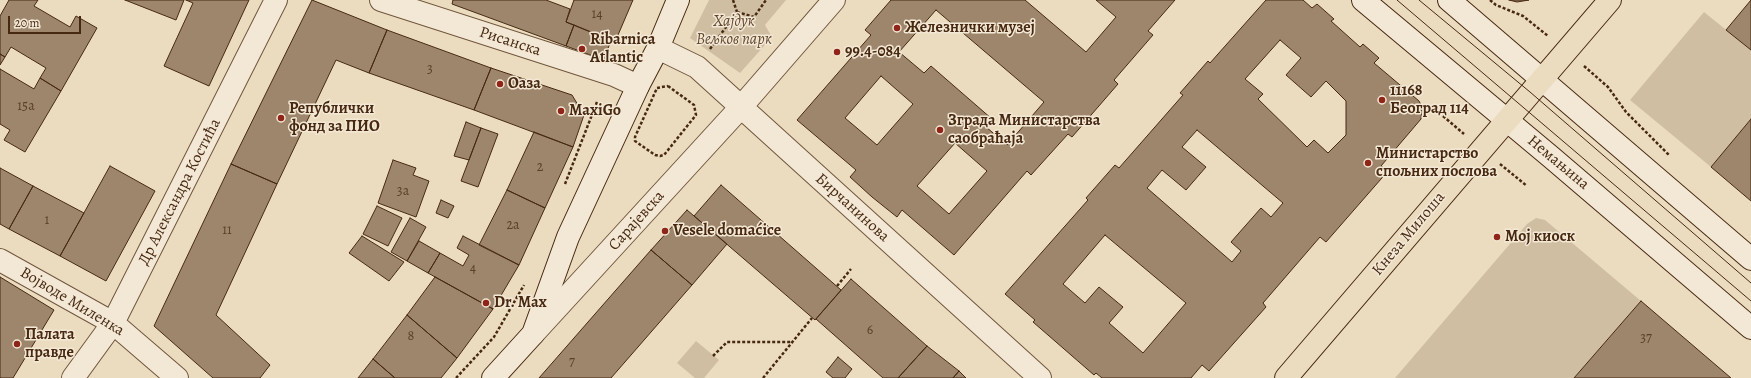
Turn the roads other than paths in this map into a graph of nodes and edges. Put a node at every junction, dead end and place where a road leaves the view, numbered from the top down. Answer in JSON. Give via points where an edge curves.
{"nodes":[{"id":1,"x":276,"y":0,"type":"edge"},
{"id":2,"x":381,"y":0,"type":"edge"},
{"id":3,"x":678,"y":0,"type":"edge"},
{"id":4,"x":834,"y":0,"type":"edge"},
{"id":5,"x":1363,"y":0,"type":"edge"},
{"id":6,"x":1450,"y":0,"type":"edge"},
{"id":7,"x":1610,"y":0,"type":"edge"},
{"id":8,"x":658,"y":48,"type":"junction"},
{"id":9,"x":1540,"y":79,"type":"junction"},
{"id":10,"x":638,"y":86,"type":"junction"},
{"id":11,"x":740,"y":107,"type":"junction"},
{"id":12,"x":1506,"y":120,"type":"junction"},
{"id":13,"x":1751,"y":259,"type":"edge"},
{"id":14,"x":0,"y":260,"type":"edge"},
{"id":15,"x":114,"y":323,"type":"junction"},
{"id":16,"x":1751,"y":328,"type":"edge"},
{"id":17,"x":533,"y":334,"type":"junction"},
{"id":18,"x":73,"y":378,"type":"edge"},
{"id":19,"x":178,"y":378,"type":"edge"},
{"id":20,"x":493,"y":378,"type":"edge"},
{"id":21,"x":1040,"y":378,"type":"edge"},
{"id":22,"x":1286,"y":378,"type":"edge"}],
"edges":[{"from":1,"to":15,"type":"street","name":"Др Александра Костића"},
{"from":2,"to":10,"type":"street","name":"Рисанска","via":[[614,75]]},
{"from":3,"to":8,"type":"street","name":"Сарајевска"},
{"from":4,"to":11,"type":"street","name":"Сарајевска"},
{"from":5,"to":12,"type":"street","name":"Немањина"},
{"from":6,"to":9,"type":"street"},
{"from":7,"to":9,"type":"main road","name":"Кнеза Милоша"},
{"from":8,"to":10,"type":"street","name":"Сарајевска"},
{"from":8,"to":11,"type":"street","name":"Бирчанинова","via":[[697,67]]},
{"from":9,"to":12,"type":"main road","name":"Кнеза Милоша"},
{"from":9,"to":13,"type":"street"},
{"from":10,"to":17,"type":"street","name":"Сарајевска","via":[[568,237]]},
{"from":11,"to":17,"type":"street","name":"Сарајевска"},
{"from":11,"to":21,"type":"street","name":"Бирчанинова"},
{"from":12,"to":16,"type":"street","name":"Немањина"},
{"from":12,"to":22,"type":"main road","name":"Кнеза Милоша"},
{"from":14,"to":15,"type":"street","name":"Војводе Миленка"},
{"from":15,"to":18,"type":"street","name":"Др Александра Костића"},
{"from":15,"to":19,"type":"street","name":"Војводе Миленка"},
{"from":17,"to":20,"type":"street","name":"Сарајевска"}]}
